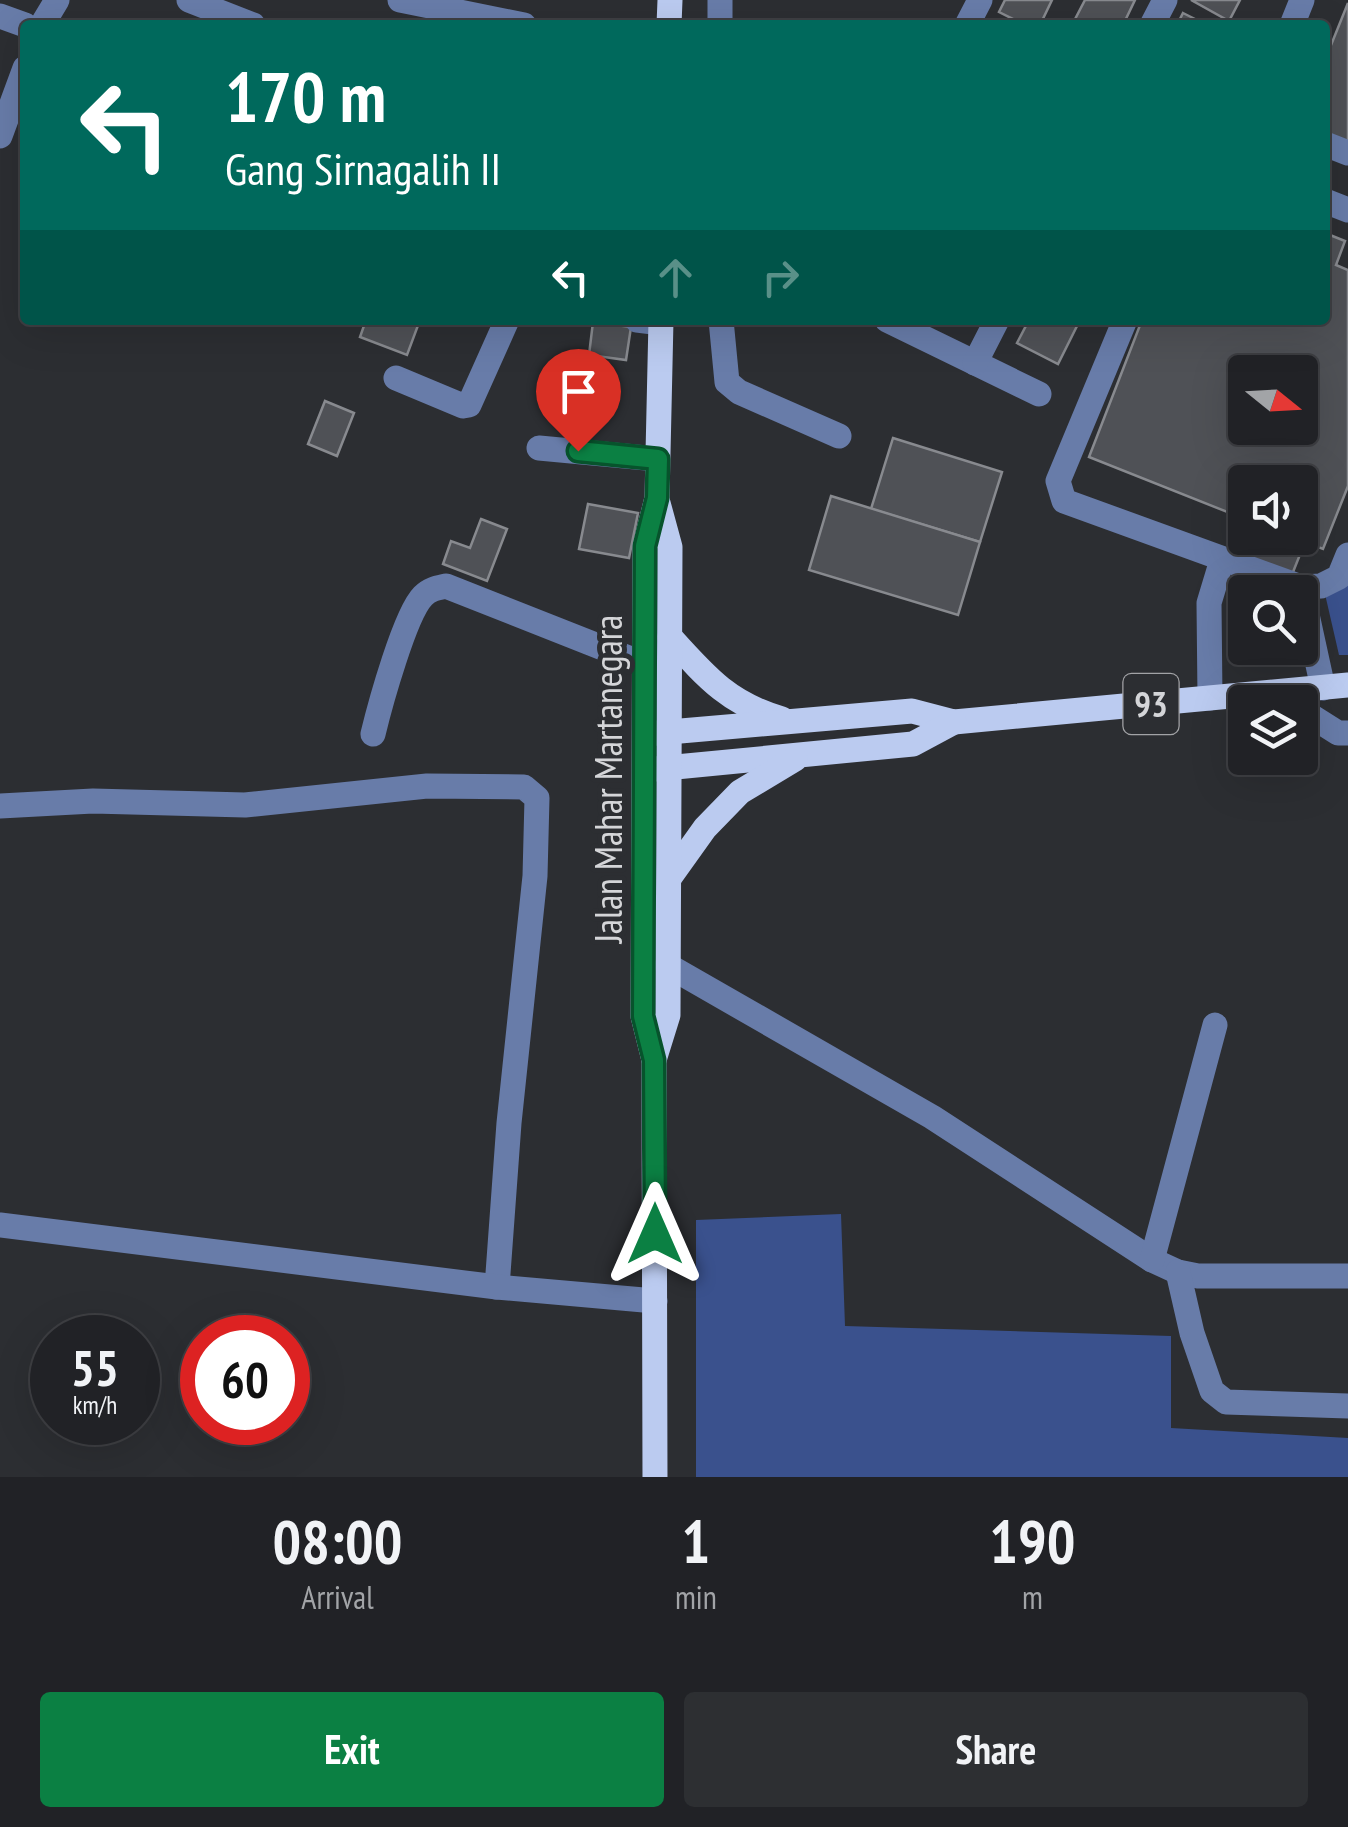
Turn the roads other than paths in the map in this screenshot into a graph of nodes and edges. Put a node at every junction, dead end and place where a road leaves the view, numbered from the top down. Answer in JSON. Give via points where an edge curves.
{"nodes":[{"id":1,"x":189,"y":0,"type":"edge"},
{"id":2,"x":400,"y":0,"type":"edge"},
{"id":3,"x":483,"y":9,"type":"edge"},
{"id":4,"x":240,"y":20,"type":"edge"},
{"id":5,"x":511,"y":20,"type":"edge"},
{"id":6,"x":20,"y":82,"type":"edge"},
{"id":7,"x":0,"y":136,"type":"edge"},
{"id":8,"x":505,"y":325,"type":"edge"},
{"id":9,"x":653,"y":325,"type":"edge"},
{"id":10,"x":721,"y":325,"type":"edge"},
{"id":11,"x":897,"y":325,"type":"edge"},
{"id":12,"x":994,"y":325,"type":"edge"},
{"id":13,"x":1122,"y":325,"type":"edge"},
{"id":14,"x":975,"y":363,"type":"junction"},
{"id":15,"x":396,"y":378,"type":"dead end"},
{"id":16,"x":1038,"y":394,"type":"dead end"},
{"id":17,"x":839,"y":436,"type":"dead end"},
{"id":18,"x":539,"y":448,"type":"dead end"},
{"id":19,"x":658,"y":459,"type":"junction"},
{"id":20,"x":657,"y":498,"type":"junction"},
{"id":21,"x":1348,"y":556,"type":"edge"},
{"id":22,"x":1222,"y":560,"type":"junction"},
{"id":23,"x":1266,"y":575,"type":"edge"},
{"id":24,"x":1318,"y":586,"type":"edge"},
{"id":25,"x":1318,"y":634,"type":"edge"},
{"id":26,"x":670,"y":638,"type":"junction"},
{"id":27,"x":646,"y":665,"type":"junction"},
{"id":28,"x":1336,"y":686,"type":"edge"},
{"id":29,"x":1210,"y":698,"type":"junction"},
{"id":30,"x":1228,"y":698,"type":"edge"},
{"id":31,"x":1318,"y":720,"type":"edge"},
{"id":32,"x":954,"y":722,"type":"junction"},
{"id":33,"x":802,"y":723,"type":"junction"},
{"id":34,"x":1348,"y":733,"type":"edge"},
{"id":35,"x":374,"y":734,"type":"dead end"},
{"id":36,"x":658,"y":734,"type":"junction"},
{"id":37,"x":804,"y":754,"type":"junction"},
{"id":38,"x":658,"y":769,"type":"junction"},
{"id":39,"x":0,"y":806,"type":"edge"},
{"id":40,"x":669,"y":880,"type":"junction"},
{"id":41,"x":667,"y":965,"type":"junction"},
{"id":42,"x":1215,"y":1026,"type":"dead end"},
{"id":43,"x":654,"y":1060,"type":"junction"},
{"id":44,"x":0,"y":1225,"type":"edge"},
{"id":45,"x":1152,"y":1260,"type":"junction"},
{"id":46,"x":1178,"y":1272,"type":"junction"},
{"id":47,"x":1348,"y":1276,"type":"edge"},
{"id":48,"x":497,"y":1286,"type":"junction"},
{"id":49,"x":655,"y":1301,"type":"junction"},
{"id":50,"x":1348,"y":1406,"type":"edge"},
{"id":51,"x":655,"y":1477,"type":"edge"}],
"edges":[{"from":1,"to":4,"type":"street"},
{"from":2,"to":3,"type":"street"},
{"from":3,"to":5,"type":"street"},
{"from":6,"to":7,"type":"street"},
{"from":8,"to":15,"type":"street","via":[[469,405]]},
{"from":9,"to":19,"type":"main road","name":"Jalan Mahar Martanegara"},
{"from":10,"to":17,"type":"street","via":[[728,382]]},
{"from":11,"to":14,"type":"street"},
{"from":12,"to":14,"type":"street"},
{"from":13,"to":22,"type":"street","via":[[1059,492],[1064,501]]},
{"from":14,"to":16,"type":"street"},
{"from":18,"to":19,"type":"street"},
{"from":19,"to":20,"type":"main road","name":"Jalan Mahar Martanegara"},
{"from":20,"to":26,"type":"main road","name":"Jalan Mahar Martanegara","via":[[670,546]]},
{"from":20,"to":27,"type":"main road","name":"Jalan Mahar Martanegara","via":[[645,546]]},
{"from":21,"to":24,"type":"street","via":[[1339,577]]},
{"from":22,"to":23,"type":"street"},
{"from":22,"to":29,"type":"street","via":[[1209,603]]},
{"from":25,"to":28,"type":"street"},
{"from":26,"to":33,"type":"main road","via":[[716,688]]},
{"from":26,"to":36,"type":"main road","name":"Jalan Mahar Martanegara"},
{"from":27,"to":35,"type":"street","via":[[446,586],[420,599],[393,662]]},
{"from":27,"to":36,"type":"main road","name":"Jalan Mahar Martanegara"},
{"from":29,"to":30,"type":"main road","number":"93"},
{"from":29,"to":32,"type":"main road","number":"93"},
{"from":31,"to":34,"type":"street"},
{"from":32,"to":33,"type":"main road","number":"93","via":[[912,711]]},
{"from":32,"to":37,"type":"main road","number":"93","via":[[913,744]]},
{"from":33,"to":36,"type":"main road","number":"93"},
{"from":36,"to":38,"type":"main road","name":"Jalan Mahar Martanegara"},
{"from":37,"to":38,"type":"main road","number":"93"},
{"from":37,"to":40,"type":"main road","via":[[740,792]]},
{"from":38,"to":40,"type":"main road","name":"Jalan Mahar Martanegara"},
{"from":38,"to":43,"type":"main road","name":"Jalan Mahar Martanegara","via":[[643,1016]]},
{"from":39,"to":48,"type":"street","via":[[245,805],[428,786],[533,792],[535,876]]},
{"from":40,"to":41,"type":"main road","name":"Jalan Mahar Martanegara"},
{"from":41,"to":43,"type":"main road","name":"Jalan Mahar Martanegara","via":[[668,1015]]},
{"from":41,"to":45,"type":"street","via":[[932,1117]]},
{"from":42,"to":45,"type":"street"},
{"from":43,"to":49,"type":"main road","name":"Jalan Mahar Martanegara"},
{"from":44,"to":48,"type":"street"},
{"from":45,"to":46,"type":"street"},
{"from":46,"to":47,"type":"street"},
{"from":46,"to":50,"type":"street","via":[[1192,1334],[1219,1398]]},
{"from":48,"to":49,"type":"street"},
{"from":49,"to":51,"type":"main road","name":"Jalan Mahar Martanegara"}]}
